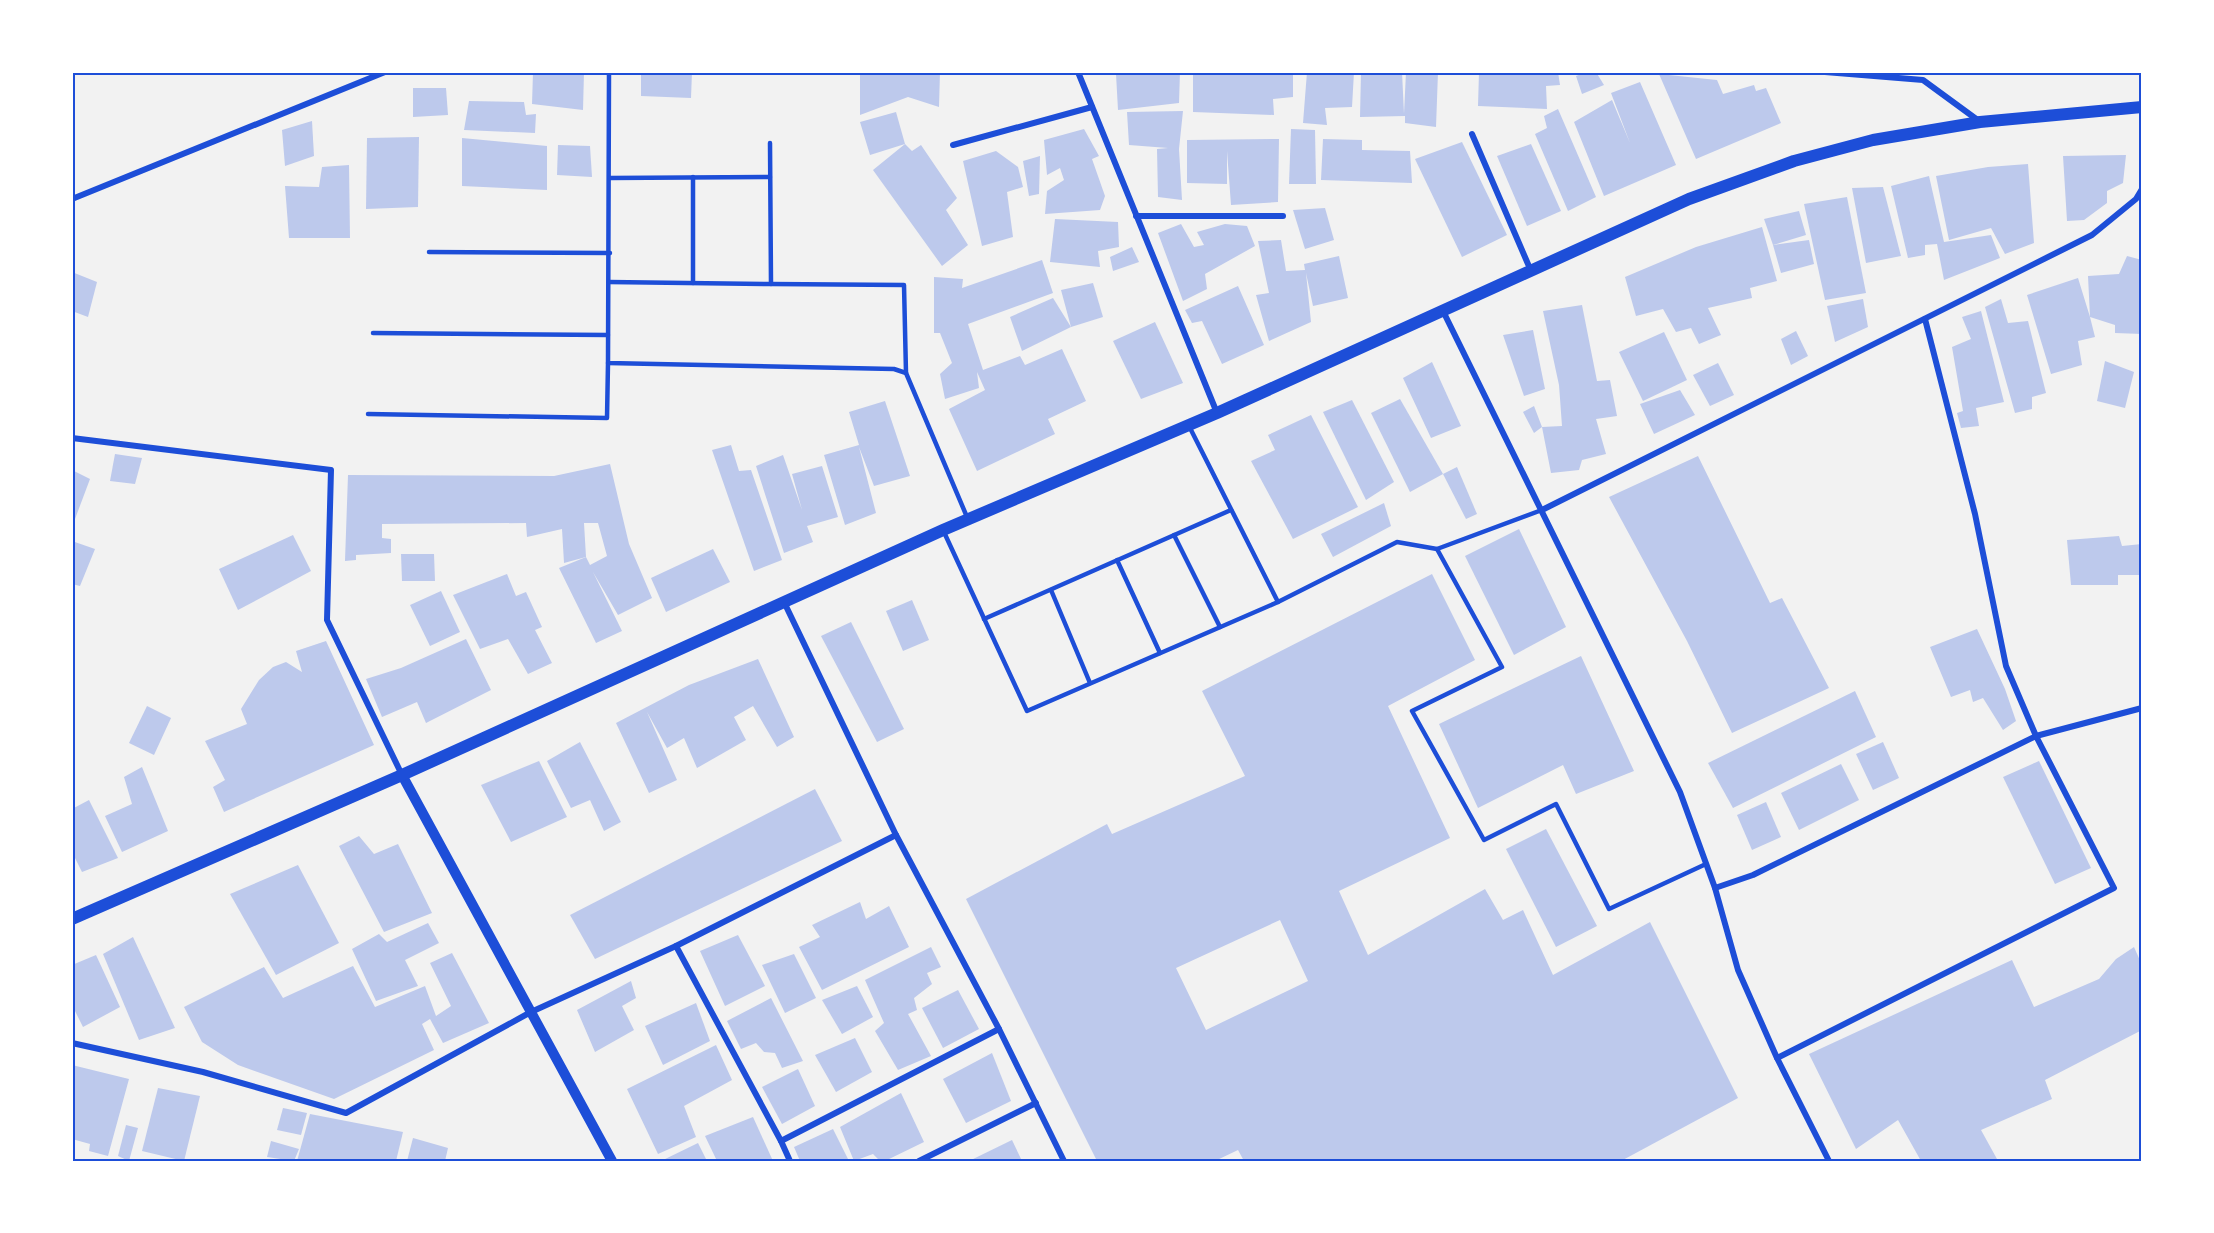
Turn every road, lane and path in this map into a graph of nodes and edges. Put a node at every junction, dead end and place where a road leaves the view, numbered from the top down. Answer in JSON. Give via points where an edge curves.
{"nodes":[{"id":1,"x":385,"y":72,"type":"edge"},
{"id":2,"x":609,"y":72,"type":"edge"},
{"id":3,"x":1078,"y":72,"type":"edge"},
{"id":4,"x":1825,"y":72,"type":"edge"},
{"id":5,"x":1877,"y":74,"type":"edge"},
{"id":6,"x":1092,"y":107,"type":"junction"},
{"id":7,"x":2142,"y":107,"type":"edge"},
{"id":8,"x":1980,"y":122,"type":"junction"},
{"id":9,"x":1472,"y":134,"type":"dead end"},
{"id":10,"x":770,"y":142,"type":"dead end"},
{"id":11,"x":953,"y":145,"type":"dead end"},
{"id":12,"x":693,"y":177,"type":"junction"},
{"id":13,"x":770,"y":177,"type":"junction"},
{"id":14,"x":610,"y":178,"type":"junction"},
{"id":15,"x":2142,"y":189,"type":"edge"},
{"id":16,"x":72,"y":199,"type":"edge"},
{"id":17,"x":1136,"y":216,"type":"junction"},
{"id":18,"x":1283,"y":216,"type":"dead end"},
{"id":19,"x":429,"y":252,"type":"dead end"},
{"id":20,"x":610,"y":253,"type":"junction"},
{"id":21,"x":1530,"y":271,"type":"junction"},
{"id":22,"x":609,"y":282,"type":"junction"},
{"id":23,"x":693,"y":283,"type":"junction"},
{"id":24,"x":771,"y":284,"type":"junction"},
{"id":25,"x":1442,"y":311,"type":"junction"},
{"id":26,"x":1925,"y":319,"type":"junction"},
{"id":27,"x":373,"y":333,"type":"dead end"},
{"id":28,"x":608,"y":334,"type":"junction"},
{"id":29,"x":608,"y":363,"type":"junction"},
{"id":30,"x":906,"y":373,"type":"junction"},
{"id":31,"x":368,"y":414,"type":"dead end"},
{"id":32,"x":1217,"y":414,"type":"junction"},
{"id":33,"x":1189,"y":426,"type":"junction"},
{"id":34,"x":72,"y":438,"type":"edge"},
{"id":35,"x":1231,"y":510,"type":"junction"},
{"id":36,"x":1542,"y":510,"type":"junction"},
{"id":37,"x":968,"y":519,"type":"junction"},
{"id":38,"x":943,"y":531,"type":"junction"},
{"id":39,"x":1174,"y":535,"type":"junction"},
{"id":40,"x":1437,"y":549,"type":"junction"},
{"id":41,"x":1117,"y":560,"type":"junction"},
{"id":42,"x":1051,"y":590,"type":"junction"},
{"id":43,"x":784,"y":602,"type":"junction"},
{"id":44,"x":1278,"y":602,"type":"junction"},
{"id":45,"x":984,"y":619,"type":"junction"},
{"id":46,"x":1220,"y":627,"type":"junction"},
{"id":47,"x":1160,"y":653,"type":"junction"},
{"id":48,"x":1090,"y":683,"type":"junction"},
{"id":49,"x":2142,"y":708,"type":"edge"},
{"id":50,"x":2036,"y":736,"type":"junction"},
{"id":51,"x":402,"y":775,"type":"junction"},
{"id":52,"x":896,"y":835,"type":"junction"},
{"id":53,"x":1706,"y":864,"type":"junction"},
{"id":54,"x":1714,"y":888,"type":"junction"},
{"id":55,"x":72,"y":919,"type":"edge"},
{"id":56,"x":676,"y":945,"type":"junction"},
{"id":57,"x":531,"y":1012,"type":"junction"},
{"id":58,"x":999,"y":1029,"type":"junction"},
{"id":59,"x":72,"y":1043,"type":"edge"},
{"id":60,"x":1778,"y":1058,"type":"junction"},
{"id":61,"x":1036,"y":1103,"type":"junction"},
{"id":62,"x":781,"y":1142,"type":"junction"},
{"id":63,"x":612,"y":1161,"type":"edge"},
{"id":64,"x":790,"y":1161,"type":"edge"},
{"id":65,"x":919,"y":1161,"type":"edge"},
{"id":66,"x":1064,"y":1161,"type":"edge"},
{"id":67,"x":1829,"y":1161,"type":"edge"}],
"edges":[{"from":1,"to":16,"type":"street"},
{"from":2,"to":14,"type":"lane"},
{"from":3,"to":6,"type":"street"},
{"from":4,"to":5,"type":"street"},
{"from":5,"to":8,"type":"street","via":[[1923,80]]},
{"from":6,"to":11,"type":"street"},
{"from":6,"to":17,"type":"street"},
{"from":7,"to":8,"type":"main road"},
{"from":8,"to":21,"type":"main road","via":[[1873,140],[1794,161],[1689,199]]},
{"from":9,"to":21,"type":"street"},
{"from":10,"to":13,"type":"lane"},
{"from":12,"to":13,"type":"lane"},
{"from":12,"to":14,"type":"lane"},
{"from":12,"to":23,"type":"lane"},
{"from":13,"to":24,"type":"lane"},
{"from":14,"to":20,"type":"lane"},
{"from":15,"to":26,"type":"street","via":[[2136,199],[2092,235]]},
{"from":17,"to":18,"type":"street"},
{"from":17,"to":32,"type":"street"},
{"from":19,"to":20,"type":"lane"},
{"from":20,"to":22,"type":"lane"},
{"from":21,"to":25,"type":"main road"},
{"from":22,"to":23,"type":"lane"},
{"from":22,"to":28,"type":"lane"},
{"from":23,"to":24,"type":"lane"},
{"from":24,"to":30,"type":"lane","via":[[904,285]]},
{"from":25,"to":32,"type":"main road"},
{"from":25,"to":36,"type":"street"},
{"from":26,"to":36,"type":"street"},
{"from":26,"to":50,"type":"street","via":[[1975,514],[2006,666]]},
{"from":27,"to":28,"type":"lane"},
{"from":28,"to":29,"type":"lane"},
{"from":29,"to":30,"type":"lane","via":[[894,369]]},
{"from":29,"to":31,"type":"lane","via":[[607,418]]},
{"from":30,"to":37,"type":"lane"},
{"from":32,"to":33,"type":"main road"},
{"from":33,"to":35,"type":"lane"},
{"from":33,"to":37,"type":"main road"},
{"from":34,"to":51,"type":"street","via":[[331,470],[327,620]]},
{"from":35,"to":39,"type":"lane"},
{"from":35,"to":44,"type":"lane"},
{"from":36,"to":40,"type":"lane"},
{"from":36,"to":53,"type":"street","via":[[1680,792]]},
{"from":37,"to":38,"type":"main road"},
{"from":38,"to":43,"type":"main road"},
{"from":38,"to":45,"type":"lane"},
{"from":39,"to":41,"type":"lane"},
{"from":39,"to":46,"type":"lane"},
{"from":40,"to":44,"type":"lane","via":[[1398,542]]},
{"from":40,"to":53,"type":"lane","via":[[1502,667],[1412,711],[1484,840],[1556,804],[1610,909]]},
{"from":41,"to":42,"type":"lane"},
{"from":41,"to":47,"type":"lane"},
{"from":42,"to":45,"type":"lane"},
{"from":42,"to":48,"type":"lane"},
{"from":43,"to":51,"type":"main road"},
{"from":43,"to":52,"type":"street"},
{"from":44,"to":46,"type":"lane"},
{"from":45,"to":48,"type":"lane","via":[[1027,711]]},
{"from":46,"to":47,"type":"lane"},
{"from":47,"to":48,"type":"lane"},
{"from":49,"to":50,"type":"street"},
{"from":50,"to":54,"type":"street","via":[[1753,875]]},
{"from":50,"to":60,"type":"street","via":[[2114,888]]},
{"from":51,"to":55,"type":"main road"},
{"from":51,"to":57,"type":"street"},
{"from":52,"to":56,"type":"street"},
{"from":52,"to":58,"type":"street"},
{"from":53,"to":54,"type":"street"},
{"from":54,"to":60,"type":"street","via":[[1738,970]]},
{"from":56,"to":57,"type":"street"},
{"from":56,"to":62,"type":"street"},
{"from":57,"to":59,"type":"street","via":[[346,1113],[203,1072]]},
{"from":57,"to":63,"type":"street"},
{"from":58,"to":61,"type":"street"},
{"from":58,"to":62,"type":"street"},
{"from":60,"to":67,"type":"street"},
{"from":61,"to":65,"type":"street"},
{"from":61,"to":66,"type":"street"},
{"from":62,"to":64,"type":"street"}]}
